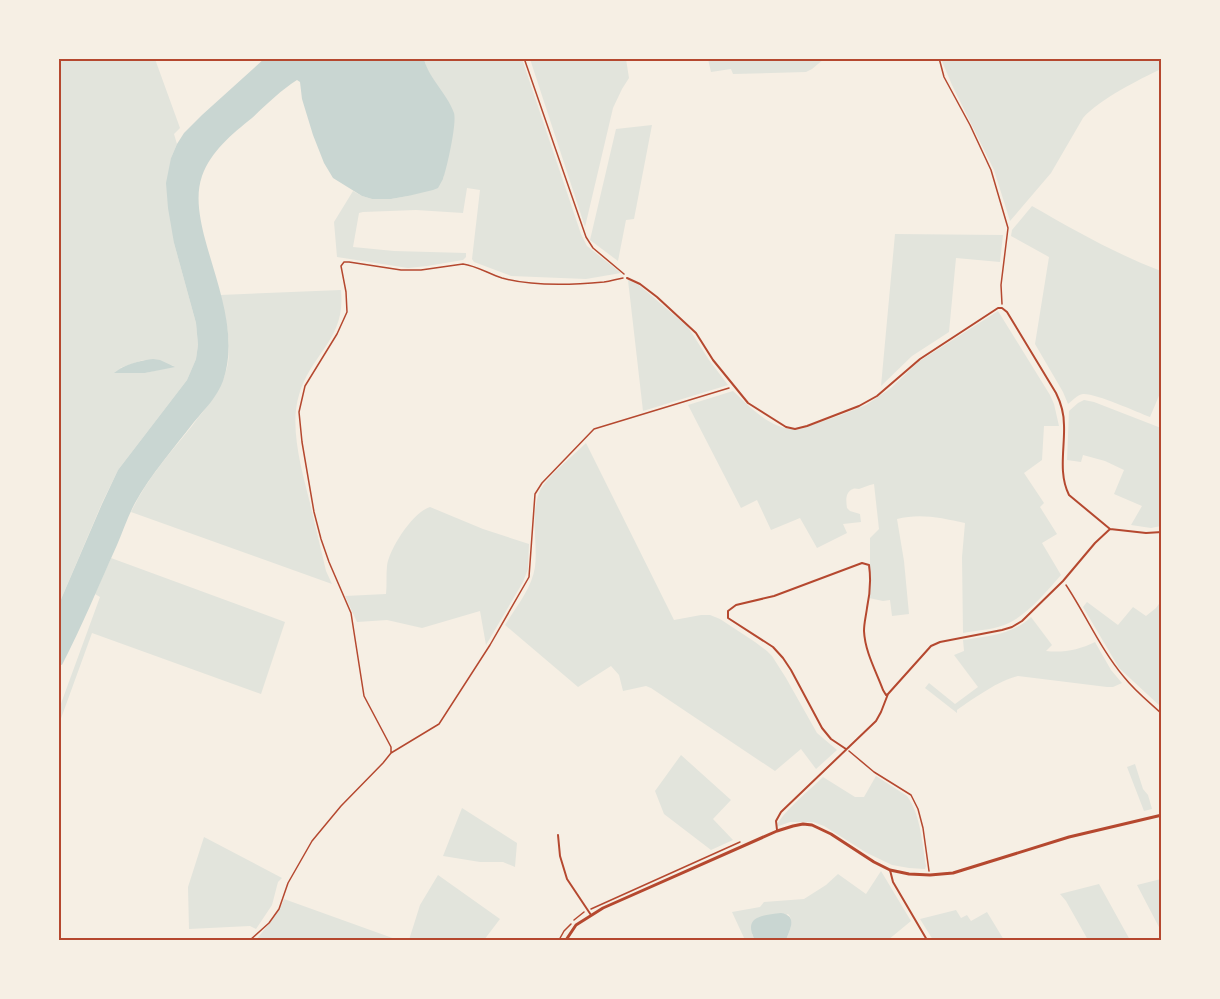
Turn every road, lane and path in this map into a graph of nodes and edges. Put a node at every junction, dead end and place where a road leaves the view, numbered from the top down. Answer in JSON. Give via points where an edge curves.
{"nodes":[{"id":1,"x":524,"y":58,"type":"edge"},
{"id":2,"x":939,"y":58,"type":"edge"},
{"id":3,"x":627,"y":278,"type":"junction"},
{"id":4,"x":1002,"y":308,"type":"junction"},
{"id":5,"x":733,"y":387,"type":"junction"},
{"id":6,"x":1110,"y":530,"type":"junction"},
{"id":7,"x":1161,"y":532,"type":"edge"},
{"id":8,"x":1063,"y":581,"type":"junction"},
{"id":9,"x":888,"y":694,"type":"junction"},
{"id":10,"x":1161,"y":714,"type":"edge"},
{"id":11,"x":846,"y":749,"type":"junction"},
{"id":12,"x":391,"y":753,"type":"junction"},
{"id":13,"x":1161,"y":815,"type":"edge"},
{"id":14,"x":777,"y":831,"type":"junction"},
{"id":15,"x":558,"y":835,"type":"dead end"},
{"id":16,"x":891,"y":870,"type":"junction"},
{"id":17,"x":930,"y":875,"type":"junction"},
{"id":18,"x":591,"y":915,"type":"junction"},
{"id":19,"x":250,"y":940,"type":"edge"},
{"id":20,"x":566,"y":940,"type":"edge"},
{"id":21,"x":927,"y":940,"type":"edge"}],
"edges":[{"from":1,"to":3,"type":"path","via":[[586,237]]},
{"from":2,"to":4,"type":"path","via":[[944,77],[992,170],[1008,228]]},
{"from":3,"to":5,"type":"street","via":[[657,297],[696,333]]},
{"from":3,"to":12,"type":"path","via":[[553,284],[501,278],[463,264],[421,270],[349,262],[340,266],[347,312],[305,386],[299,412],[302,442],[321,539],[351,613],[364,696]]},
{"from":4,"to":5,"type":"street","via":[[920,358],[877,396],[807,426],[786,427],[748,403]]},
{"from":4,"to":6,"type":"street","via":[[1061,404],[1065,422],[1065,488]]},
{"from":5,"to":12,"type":"path","via":[[594,429],[542,483],[535,494],[529,577],[440,724]]},
{"from":6,"to":7,"type":"street"},
{"from":6,"to":8,"type":"street"},
{"from":8,"to":9,"type":"street","via":[[1012,627],[931,646]]},
{"from":8,"to":10,"type":"path","via":[[1124,677]]},
{"from":9,"to":11,"type":"street","via":[[876,721]]},
{"from":9,"to":11,"type":"street","via":[[883,690],[864,634],[869,565],[862,563],[728,611],[728,618],[783,657],[822,728]]},
{"from":11,"to":14,"type":"street","via":[[781,812],[776,820]]},
{"from":11,"to":17,"type":"path","via":[[911,795],[923,828]]},
{"from":12,"to":19,"type":"path","via":[[312,841],[288,883],[279,909]]},
{"from":13,"to":17,"type":"street","via":[[1069,837],[952,873]]},
{"from":14,"to":16,"type":"street","via":[[812,825]]},
{"from":14,"to":18,"type":"street"},
{"from":15,"to":18,"type":"street","via":[[567,879]]},
{"from":16,"to":17,"type":"street"},
{"from":16,"to":21,"type":"street","via":[[893,882]]},
{"from":18,"to":20,"type":"street","via":[[576,925]]}]}
